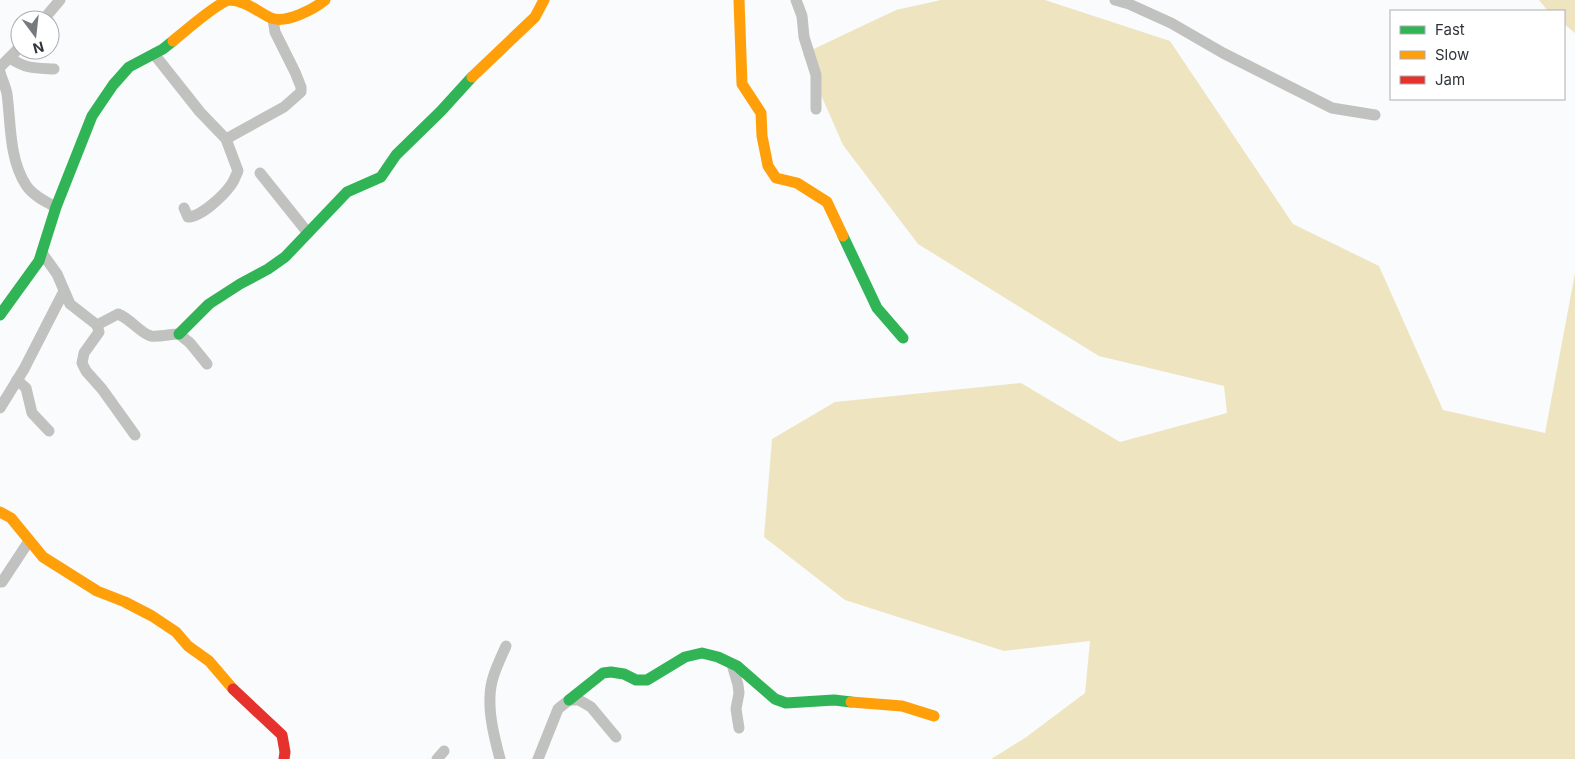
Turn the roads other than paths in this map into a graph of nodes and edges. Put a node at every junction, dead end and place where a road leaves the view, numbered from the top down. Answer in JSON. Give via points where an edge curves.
{"nodes":[{"id":1,"x":60,"y":0,"type":"edge"},
{"id":2,"x":325,"y":0,"type":"edge"},
{"id":3,"x":544,"y":0,"type":"edge"},
{"id":4,"x":739,"y":0,"type":"edge"},
{"id":5,"x":796,"y":0,"type":"edge"},
{"id":6,"x":1114,"y":0,"type":"edge"},
{"id":7,"x":225,"y":1,"type":"edge"},
{"id":8,"x":52,"y":10,"type":"edge"},
{"id":9,"x":273,"y":19,"type":"junction"},
{"id":10,"x":154,"y":54,"type":"junction"},
{"id":11,"x":10,"y":58,"type":"edge"},
{"id":12,"x":13,"y":60,"type":"edge"},
{"id":13,"x":0,"y":67,"type":"edge"},
{"id":14,"x":54,"y":69,"type":"dead end"},
{"id":15,"x":0,"y":72,"type":"edge"},
{"id":16,"x":816,"y":109,"type":"dead end"},
{"id":17,"x":1375,"y":115,"type":"dead end"},
{"id":18,"x":226,"y":139,"type":"junction"},
{"id":19,"x":260,"y":173,"type":"dead end"},
{"id":20,"x":56,"y":207,"type":"junction"},
{"id":21,"x":184,"y":208,"type":"dead end"},
{"id":22,"x":308,"y":233,"type":"junction"},
{"id":23,"x":42,"y":253,"type":"junction"},
{"id":24,"x":64,"y":291,"type":"junction"},
{"id":25,"x":0,"y":315,"type":"edge"},
{"id":26,"x":98,"y":325,"type":"junction"},
{"id":27,"x":179,"y":334,"type":"junction"},
{"id":28,"x":903,"y":338,"type":"dead end"},
{"id":29,"x":207,"y":364,"type":"dead end"},
{"id":30,"x":17,"y":380,"type":"junction"},
{"id":31,"x":0,"y":408,"type":"edge"},
{"id":32,"x":50,"y":431,"type":"dead end"},
{"id":33,"x":135,"y":434,"type":"dead end"},
{"id":34,"x":0,"y":512,"type":"edge"},
{"id":35,"x":30,"y":541,"type":"junction"},
{"id":36,"x":2,"y":582,"type":"dead end"},
{"id":37,"x":506,"y":646,"type":"dead end"},
{"id":38,"x":732,"y":664,"type":"junction"},
{"id":39,"x":569,"y":700,"type":"junction"},
{"id":40,"x":934,"y":716,"type":"dead end"},
{"id":41,"x":739,"y":728,"type":"dead end"},
{"id":42,"x":616,"y":737,"type":"dead end"},
{"id":43,"x":284,"y":759,"type":"edge"},
{"id":44,"x":500,"y":759,"type":"edge"},
{"id":45,"x":538,"y":759,"type":"edge"}],
"edges":[{"from":1,"to":8,"type":"street"},
{"from":2,"to":9,"type":"street","via":[[314,9],[292,18]]},
{"from":3,"to":22,"type":"street","via":[[535,17],[396,155],[381,177],[347,192]]},
{"from":4,"to":28,"type":"street","via":[[742,84],[761,113],[768,166],[776,178],[798,183],[827,202],[877,308]]},
{"from":5,"to":16,"type":"street","via":[[816,75]]},
{"from":6,"to":17,"type":"street","via":[[1171,23],[1332,108]]},
{"from":7,"to":9,"type":"street","via":[[244,1]]},
{"from":7,"to":10,"type":"street"},
{"from":9,"to":18,"type":"street","via":[[275,32],[301,92],[284,107]]},
{"from":10,"to":18,"type":"street"},
{"from":10,"to":20,"type":"street","via":[[129,67],[92,116]]},
{"from":11,"to":13,"type":"street"},
{"from":12,"to":14,"type":"street","via":[[29,68]]},
{"from":15,"to":20,"type":"street","via":[[7,92],[17,166],[26,186]]},
{"from":18,"to":21,"type":"street","via":[[238,171],[232,185],[195,217],[188,217]]},
{"from":19,"to":22,"type":"street"},
{"from":20,"to":23,"type":"street"},
{"from":22,"to":27,"type":"street","via":[[285,257],[209,304]]},
{"from":23,"to":24,"type":"street","via":[[53,267]]},
{"from":23,"to":25,"type":"street"},
{"from":24,"to":26,"type":"street","via":[[70,304]]},
{"from":24,"to":30,"type":"street"},
{"from":26,"to":27,"type":"street","via":[[118,314],[150,336]]},
{"from":26,"to":33,"type":"street","via":[[99,332],[84,352],[82,363]]},
{"from":27,"to":29,"type":"street"},
{"from":30,"to":31,"type":"street"},
{"from":30,"to":32,"type":"street","via":[[26,388],[32,413]]},
{"from":34,"to":35,"type":"street","via":[[11,518]]},
{"from":35,"to":36,"type":"street"},
{"from":35,"to":43,"type":"street","via":[[43,557],[72,576],[152,616],[176,632],[282,735]]},
{"from":37,"to":44,"type":"street","via":[[494,676],[490,698]]},
{"from":38,"to":39,"type":"street","via":[[702,653],[685,657],[647,680],[611,672]]},
{"from":38,"to":40,"type":"street","via":[[775,699],[786,703],[834,700],[902,706]]},
{"from":38,"to":41,"type":"street","via":[[738,685],[736,709]]},
{"from":39,"to":42,"type":"street","via":[[579,700],[591,707]]},
{"from":39,"to":45,"type":"street","via":[[558,709]]}]}
